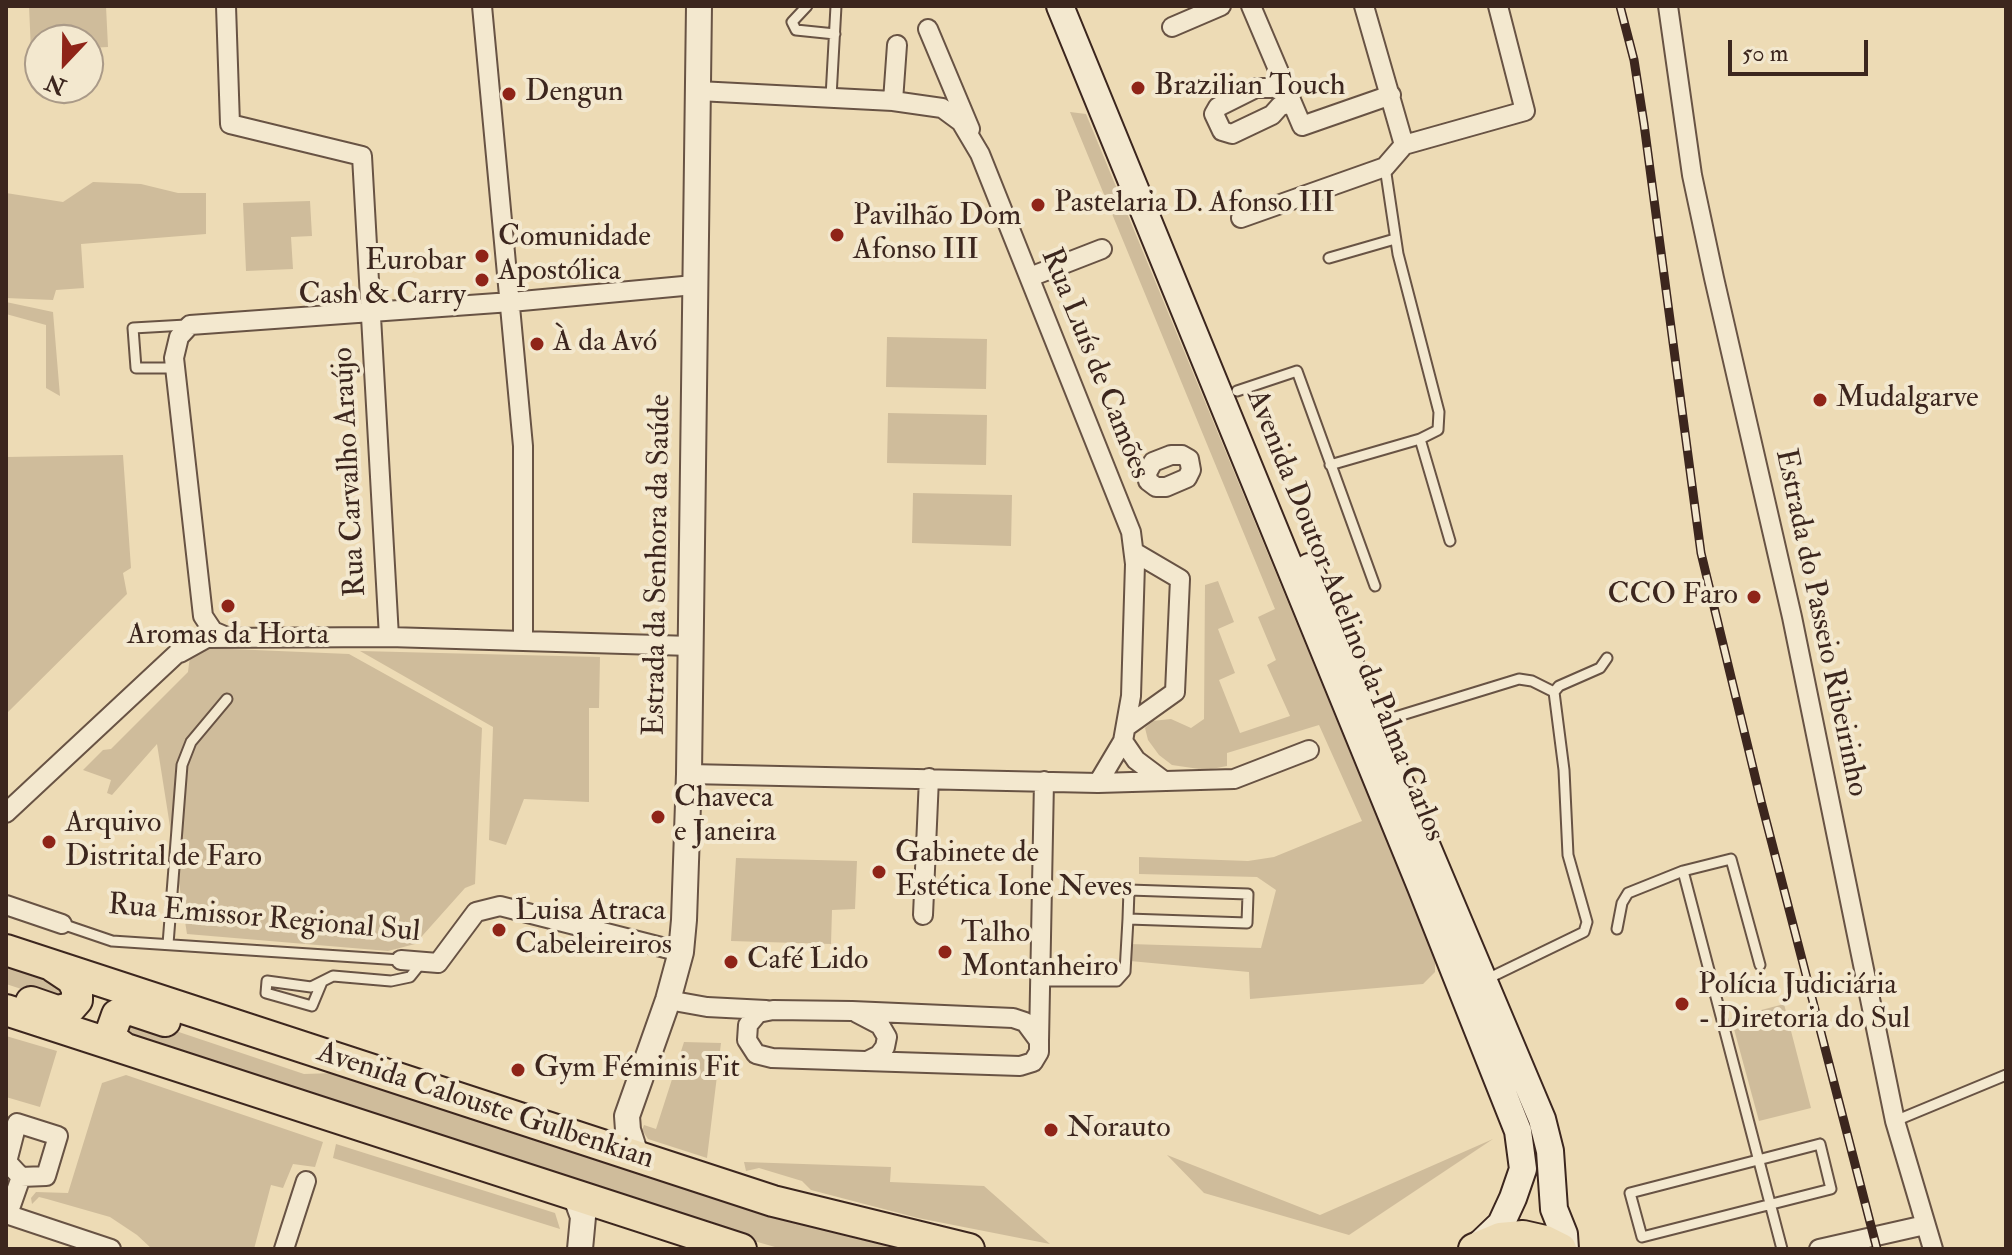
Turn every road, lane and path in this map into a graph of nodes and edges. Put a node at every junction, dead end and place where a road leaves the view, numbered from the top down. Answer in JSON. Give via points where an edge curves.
{"nodes":[{"id":1,"x":226,"y":6,"type":"edge"},
{"id":2,"x":482,"y":6,"type":"edge"},
{"id":3,"x":699,"y":6,"type":"edge"},
{"id":4,"x":807,"y":6,"type":"edge"},
{"id":5,"x":836,"y":6,"type":"edge"},
{"id":6,"x":1060,"y":6,"type":"edge"},
{"id":7,"x":1077,"y":6,"type":"edge"},
{"id":8,"x":1221,"y":6,"type":"edge"},
{"id":9,"x":1251,"y":6,"type":"edge"},
{"id":10,"x":1364,"y":6,"type":"edge"},
{"id":11,"x":1498,"y":6,"type":"edge"},
{"id":12,"x":1668,"y":6,"type":"edge"},
{"id":13,"x":1172,"y":27,"type":"dead end"},
{"id":14,"x":928,"y":29,"type":"dead end"},
{"id":15,"x":835,"y":34,"type":"junction"},
{"id":16,"x":897,"y":45,"type":"dead end"},
{"id":17,"x":950,"y":82,"type":"junction"},
{"id":18,"x":1283,"y":82,"type":"junction"},
{"id":19,"x":698,"y":91,"type":"junction"},
{"id":20,"x":1391,"y":95,"type":"junction"},
{"id":21,"x":831,"y":97,"type":"junction"},
{"id":22,"x":893,"y":101,"type":"junction"},
{"id":23,"x":1292,"y":103,"type":"junction"},
{"id":24,"x":924,"y":105,"type":"junction"},
{"id":25,"x":1404,"y":145,"type":"junction"},
{"id":26,"x":980,"y":154,"type":"junction"},
{"id":27,"x":1007,"y":166,"type":"dead end"},
{"id":28,"x":1385,"y":167,"type":"junction"},
{"id":29,"x":988,"y":173,"type":"junction"},
{"id":30,"x":1241,"y":218,"type":"dead end"},
{"id":31,"x":1395,"y":239,"type":"junction"},
{"id":32,"x":1102,"y":249,"type":"dead end"},
{"id":33,"x":1329,"y":258,"type":"dead end"},
{"id":34,"x":1030,"y":277,"type":"junction"},
{"id":35,"x":694,"y":285,"type":"junction"},
{"id":36,"x":511,"y":302,"type":"junction"},
{"id":37,"x":370,"y":310,"type":"junction"},
{"id":38,"x":184,"y":331,"type":"junction"},
{"id":39,"x":175,"y":368,"type":"junction"},
{"id":40,"x":1237,"y":391,"type":"junction"},
{"id":41,"x":1420,"y":439,"type":"junction"},
{"id":42,"x":1330,"y":465,"type":"junction"},
{"id":43,"x":1148,"y":481,"type":"dead end"},
{"id":44,"x":1116,"y":494,"type":"junction"},
{"id":45,"x":1450,"y":541,"type":"dead end"},
{"id":46,"x":1134,"y":552,"type":"junction"},
{"id":47,"x":1375,"y":586,"type":"dead end"},
{"id":48,"x":203,"y":616,"type":"junction"},
{"id":49,"x":389,"y":637,"type":"junction"},
{"id":50,"x":235,"y":638,"type":"junction"},
{"id":51,"x":523,"y":640,"type":"junction"},
{"id":52,"x":691,"y":646,"type":"junction"},
{"id":53,"x":180,"y":653,"type":"junction"},
{"id":54,"x":1607,"y":658,"type":"dead end"},
{"id":55,"x":1554,"y":692,"type":"junction"},
{"id":56,"x":227,"y":699,"type":"dead end"},
{"id":57,"x":1374,"y":724,"type":"junction"},
{"id":58,"x":1124,"y":734,"type":"junction"},
{"id":59,"x":1309,"y":750,"type":"dead end"},
{"id":60,"x":689,"y":774,"type":"junction"},
{"id":61,"x":929,"y":778,"type":"junction"},
{"id":62,"x":1044,"y":781,"type":"junction"},
{"id":63,"x":1164,"y":781,"type":"junction"},
{"id":64,"x":1098,"y":783,"type":"junction"},
{"id":65,"x":6,"y":813,"type":"edge"},
{"id":66,"x":1683,"y":871,"type":"junction"},
{"id":67,"x":6,"y":905,"type":"edge"},
{"id":68,"x":923,"y":915,"type":"dead end"},
{"id":69,"x":1128,"y":919,"type":"junction"},
{"id":70,"x":62,"y":924,"type":"joint"},
{"id":71,"x":1617,"y":929,"type":"dead end"},
{"id":72,"x":168,"y":944,"type":"junction"},
{"id":73,"x":6,"y":950,"type":"edge"},
{"id":74,"x":681,"y":952,"type":"junction"},
{"id":75,"x":401,"y":960,"type":"joint"},
{"id":76,"x":422,"y":962,"type":"junction"},
{"id":77,"x":51,"y":965,"type":"junction"},
{"id":78,"x":1760,"y":965,"type":"dead end"},
{"id":79,"x":1485,"y":980,"type":"junction"},
{"id":80,"x":1039,"y":981,"type":"junction"},
{"id":81,"x":322,"y":982,"type":"junction"},
{"id":82,"x":6,"y":994,"type":"edge"},
{"id":83,"x":668,"y":1000,"type":"junction"},
{"id":84,"x":1039,"y":1000,"type":"junction"},
{"id":85,"x":6,"y":1010,"type":"edge"},
{"id":86,"x":773,"y":1010,"type":"junction"},
{"id":87,"x":852,"y":1011,"type":"junction"},
{"id":88,"x":918,"y":1013,"type":"junction"},
{"id":89,"x":1013,"y":1018,"type":"junction"},
{"id":90,"x":1039,"y":1041,"type":"junction"},
{"id":91,"x":124,"y":1048,"type":"junction"},
{"id":92,"x":867,"y":1061,"type":"junction"},
{"id":93,"x":911,"y":1063,"type":"junction"},
{"id":94,"x":355,"y":1065,"type":"junction"},
{"id":95,"x":2006,"y":1075,"type":"edge"},
{"id":96,"x":627,"y":1116,"type":"junction"},
{"id":97,"x":1895,"y":1121,"type":"junction"},
{"id":98,"x":593,"y":1143,"type":"junction"},
{"id":99,"x":637,"y":1158,"type":"junction"},
{"id":100,"x":1757,"y":1160,"type":"junction"},
{"id":101,"x":21,"y":1177,"type":"dead end"},
{"id":102,"x":306,"y":1181,"type":"dead end"},
{"id":103,"x":575,"y":1195,"type":"junction"},
{"id":104,"x":1769,"y":1204,"type":"junction"},
{"id":105,"x":618,"y":1210,"type":"junction"},
{"id":106,"x":7,"y":1214,"type":"edge"},
{"id":107,"x":1925,"y":1225,"type":"junction"},
{"id":108,"x":63,"y":1241,"type":"edge"},
{"id":109,"x":1476,"y":1247,"type":"edge"},
{"id":110,"x":111,"y":1249,"type":"edge"},
{"id":111,"x":284,"y":1249,"type":"edge"},
{"id":112,"x":581,"y":1249,"type":"edge"},
{"id":113,"x":741,"y":1249,"type":"edge"},
{"id":114,"x":969,"y":1249,"type":"edge"},
{"id":115,"x":1563,"y":1249,"type":"edge"},
{"id":116,"x":1782,"y":1249,"type":"edge"},
{"id":117,"x":1819,"y":1249,"type":"edge"},
{"id":118,"x":1933,"y":1249,"type":"edge"}],
"edges":[{"from":1,"to":37,"type":"street","name":"Rua Carvalho Araújo","via":[[230,124],[362,156]]},
{"from":2,"to":36,"type":"street"},
{"from":3,"to":19,"type":"street","name":"Estrada da Senhora da Saúde"},
{"from":4,"to":15,"type":"lane","via":[[792,22],[796,30]]},
{"from":5,"to":15,"type":"lane"},
{"from":6,"to":109,"type":"main road","name":"Avenida Doutor Adelino da Palma Carlos","via":[[1518,1131],[1523,1169],[1513,1198],[1501,1224]]},
{"from":7,"to":40,"type":"main road","name":"Avenida Doutor Adelino da Palma Carlos"},
{"from":8,"to":13,"type":"street"},
{"from":9,"to":18,"type":"street"},
{"from":10,"to":20,"type":"street"},
{"from":11,"to":25,"type":"street","via":[[1525,111]]},
{"from":12,"to":97,"type":"street","name":"Estrada do Passeio Ribeirinho","via":[[1692,175],[1792,617]]},
{"from":14,"to":17,"type":"street","name":"Rua Luís de Camões"},
{"from":15,"to":21,"type":"lane"},
{"from":16,"to":22,"type":"street"},
{"from":17,"to":24,"type":"street","via":[[940,97]]},
{"from":17,"to":26,"type":"street","name":"Rua Luís de Camões"},
{"from":18,"to":23,"type":"street"},
{"from":18,"to":23,"type":"street","via":[[1256,88],[1214,114],[1222,131],[1232,134]]},
{"from":19,"to":21,"type":"street","name":"Rua Luís de Camões"},
{"from":19,"to":35,"type":"street","name":"Estrada da Senhora da Saúde"},
{"from":20,"to":23,"type":"street","via":[[1302,126]]},
{"from":20,"to":25,"type":"street"},
{"from":21,"to":22,"type":"street","name":"Rua Luís de Camões"},
{"from":22,"to":24,"type":"street","name":"Rua Luís de Camões"},
{"from":24,"to":26,"type":"street","name":"Rua Luís de Camões","via":[[942,108],[961,122]]},
{"from":25,"to":28,"type":"street"},
{"from":26,"to":29,"type":"street","name":"Rua Luís de Camões"},
{"from":27,"to":29,"type":"street"},
{"from":28,"to":30,"type":"street"},
{"from":28,"to":31,"type":"lane"},
{"from":29,"to":34,"type":"street","name":"Rua Luís de Camões"},
{"from":31,"to":33,"type":"lane"},
{"from":31,"to":41,"type":"lane","via":[[1439,412],[1438,430]]},
{"from":32,"to":34,"type":"street"},
{"from":34,"to":44,"type":"street","name":"Rua Luís de Camões"},
{"from":35,"to":36,"type":"street"},
{"from":35,"to":52,"type":"street","name":"Estrada da Senhora da Saúde"},
{"from":36,"to":37,"type":"street"},
{"from":36,"to":51,"type":"street","via":[[523,446]]},
{"from":37,"to":38,"type":"street"},
{"from":37,"to":49,"type":"street","name":"Rua Carvalho Araújo"},
{"from":38,"to":39,"type":"street"},
{"from":38,"to":39,"type":"lane","via":[[133,328],[136,368]]},
{"from":39,"to":48,"type":"street"},
{"from":40,"to":42,"type":"lane","via":[[1297,371]]},
{"from":40,"to":57,"type":"main road","name":"Avenida Doutor Adelino da Palma Carlos"},
{"from":41,"to":42,"type":"lane"},
{"from":41,"to":45,"type":"lane"},
{"from":42,"to":47,"type":"lane"},
{"from":43,"to":44,"type":"street"},
{"from":44,"to":46,"type":"street","name":"Rua Luís de Camões"},
{"from":46,"to":58,"type":"street","name":"Rua Luís de Camões","via":[[1131,696]]},
{"from":46,"to":58,"type":"street","name":"Rua Luís de Camões","via":[[1180,579],[1175,692]]},
{"from":48,"to":50,"type":"street","via":[[213,631]]},
{"from":48,"to":53,"type":"street"},
{"from":49,"to":50,"type":"street","name":"Rua Carvalho Araújo"},
{"from":49,"to":51,"type":"street"},
{"from":50,"to":53,"type":"street","name":"Rua Carvalho Araújo","via":[[207,638]]},
{"from":51,"to":52,"type":"street"},
{"from":52,"to":60,"type":"street","name":"Estrada da Senhora da Saúde"},
{"from":53,"to":65,"type":"street"},
{"from":54,"to":55,"type":"lane","via":[[1600,668]]},
{"from":55,"to":57,"type":"lane","via":[[1519,679]]},
{"from":55,"to":79,"type":"lane","via":[[1568,855],[1587,922],[1575,938]]},
{"from":56,"to":72,"type":"lane","via":[[191,742],[182,765]]},
{"from":57,"to":79,"type":"main road","name":"Avenida Doutor Adelino da Palma Carlos"},
{"from":58,"to":63,"type":"street","via":[[1136,760]]},
{"from":58,"to":64,"type":"street","name":"Rua Luís de Camões"},
{"from":59,"to":63,"type":"street","via":[[1234,779]]},
{"from":60,"to":61,"type":"street"},
{"from":60,"to":74,"type":"street","name":"Estrada da Senhora da Saúde"},
{"from":61,"to":62,"type":"street"},
{"from":61,"to":68,"type":"street"},
{"from":62,"to":64,"type":"street"},
{"from":62,"to":80,"type":"street"},
{"from":63,"to":64,"type":"street"},
{"from":66,"to":71,"type":"lane","via":[[1628,893]]},
{"from":66,"to":78,"type":"lane","via":[[1731,859]]},
{"from":66,"to":100,"type":"lane"},
{"from":67,"to":70,"type":"street","name":"Rua Emissor Regional Sul"},
{"from":69,"to":69,"type":"lane","via":[[1247,923],[1248,894],[1129,890]]},
{"from":69,"to":80,"type":"lane","via":[[1125,972],[1117,981]]},
{"from":70,"to":72,"type":"lane","name":"Rua Emissor Regional Sul","via":[[112,941]]},
{"from":72,"to":75,"type":"lane","name":"Rua Emissor Regional Sul"},
{"from":73,"to":77,"type":"main road","name":"Avenida Calouste Gulbenkian"},
{"from":74,"to":76,"type":"street","name":"Rua Emissor Regional Sul","via":[[500,906],[476,912],[438,963]]},
{"from":74,"to":83,"type":"street","name":"Estrada da Senhora da Saúde"},
{"from":75,"to":76,"type":"street","name":"Rua Emissor Regional Sul"},
{"from":76,"to":81,"type":"lane","via":[[410,977],[391,981],[333,976]]},
{"from":77,"to":82,"type":"main road","via":[[77,989],[70,1008],[57,1011]]},
{"from":77,"to":94,"type":"main road","name":"Avenida Calouste Gulbenkian"},
{"from":79,"to":115,"type":"main road","name":"Avenida Doutor Adelino da Palma Carlos","via":[[1542,1119]]},
{"from":80,"to":84,"type":"street"},
{"from":81,"to":81,"type":"lane","via":[[312,1006],[266,993],[267,981],[311,987]]},
{"from":83,"to":86,"type":"street"},
{"from":83,"to":96,"type":"street","name":"Estrada da Senhora da Saúde"},
{"from":84,"to":89,"type":"street","via":[[1034,1011]]},
{"from":84,"to":90,"type":"street"},
{"from":85,"to":91,"type":"main road","name":"Avenida Calouste Gulbenkian"},
{"from":86,"to":87,"type":"street"},
{"from":86,"to":92,"type":"street","via":[[758,1013],[748,1025],[747,1040],[756,1054]]},
{"from":87,"to":88,"type":"street"},
{"from":87,"to":92,"type":"street","via":[[880,1025],[887,1037],[879,1055]]},
{"from":88,"to":89,"type":"street"},
{"from":88,"to":93,"type":"street","via":[[892,1035],[900,1056]]},
{"from":89,"to":90,"type":"street","via":[[1025,1022]]},
{"from":90,"to":93,"type":"street","via":[[1033,1062],[1020,1066]]},
{"from":91,"to":94,"type":"main road","via":[[111,1032],[117,1015],[129,1009],[294,1062]]},
{"from":91,"to":103,"type":"main road","name":"Avenida Calouste Gulbenkian"},
{"from":92,"to":93,"type":"street"},
{"from":94,"to":98,"type":"main road","name":"Avenida Calouste Gulbenkian"},
{"from":95,"to":97,"type":"lane"},
{"from":96,"to":98,"type":"street"},
{"from":96,"to":99,"type":"street"},
{"from":97,"to":107,"type":"street","name":"Estrada do Passeio Ribeirinho"},
{"from":98,"to":99,"type":"main road","name":"Avenida Calouste Gulbenkian"},
{"from":99,"to":114,"type":"main road","name":"Avenida Calouste Gulbenkian","via":[[773,1201]]},
{"from":100,"to":104,"type":"lane"},
{"from":100,"to":104,"type":"lane","via":[[1820,1144],[1831,1189]]},
{"from":100,"to":104,"type":"lane","via":[[1630,1193],[1642,1237]]},
{"from":101,"to":106,"type":"street"},
{"from":102,"to":111,"type":"street"},
{"from":103,"to":105,"type":"main road","name":"Avenida Calouste Gulbenkian"},
{"from":103,"to":112,"type":"street","via":[[583,1217]]},
{"from":104,"to":116,"type":"lane"},
{"from":105,"to":112,"type":"street","via":[[593,1229]]},
{"from":105,"to":113,"type":"main road","name":"Avenida Calouste Gulbenkian"},
{"from":106,"to":108,"type":"street"},
{"from":107,"to":117,"type":"street"},
{"from":107,"to":118,"type":"street","name":"Estrada do Passeio Ribeirinho"},
{"from":108,"to":110,"type":"street"},
{"from":109,"to":115,"type":"main road","via":[[1523,1236]]}]}
